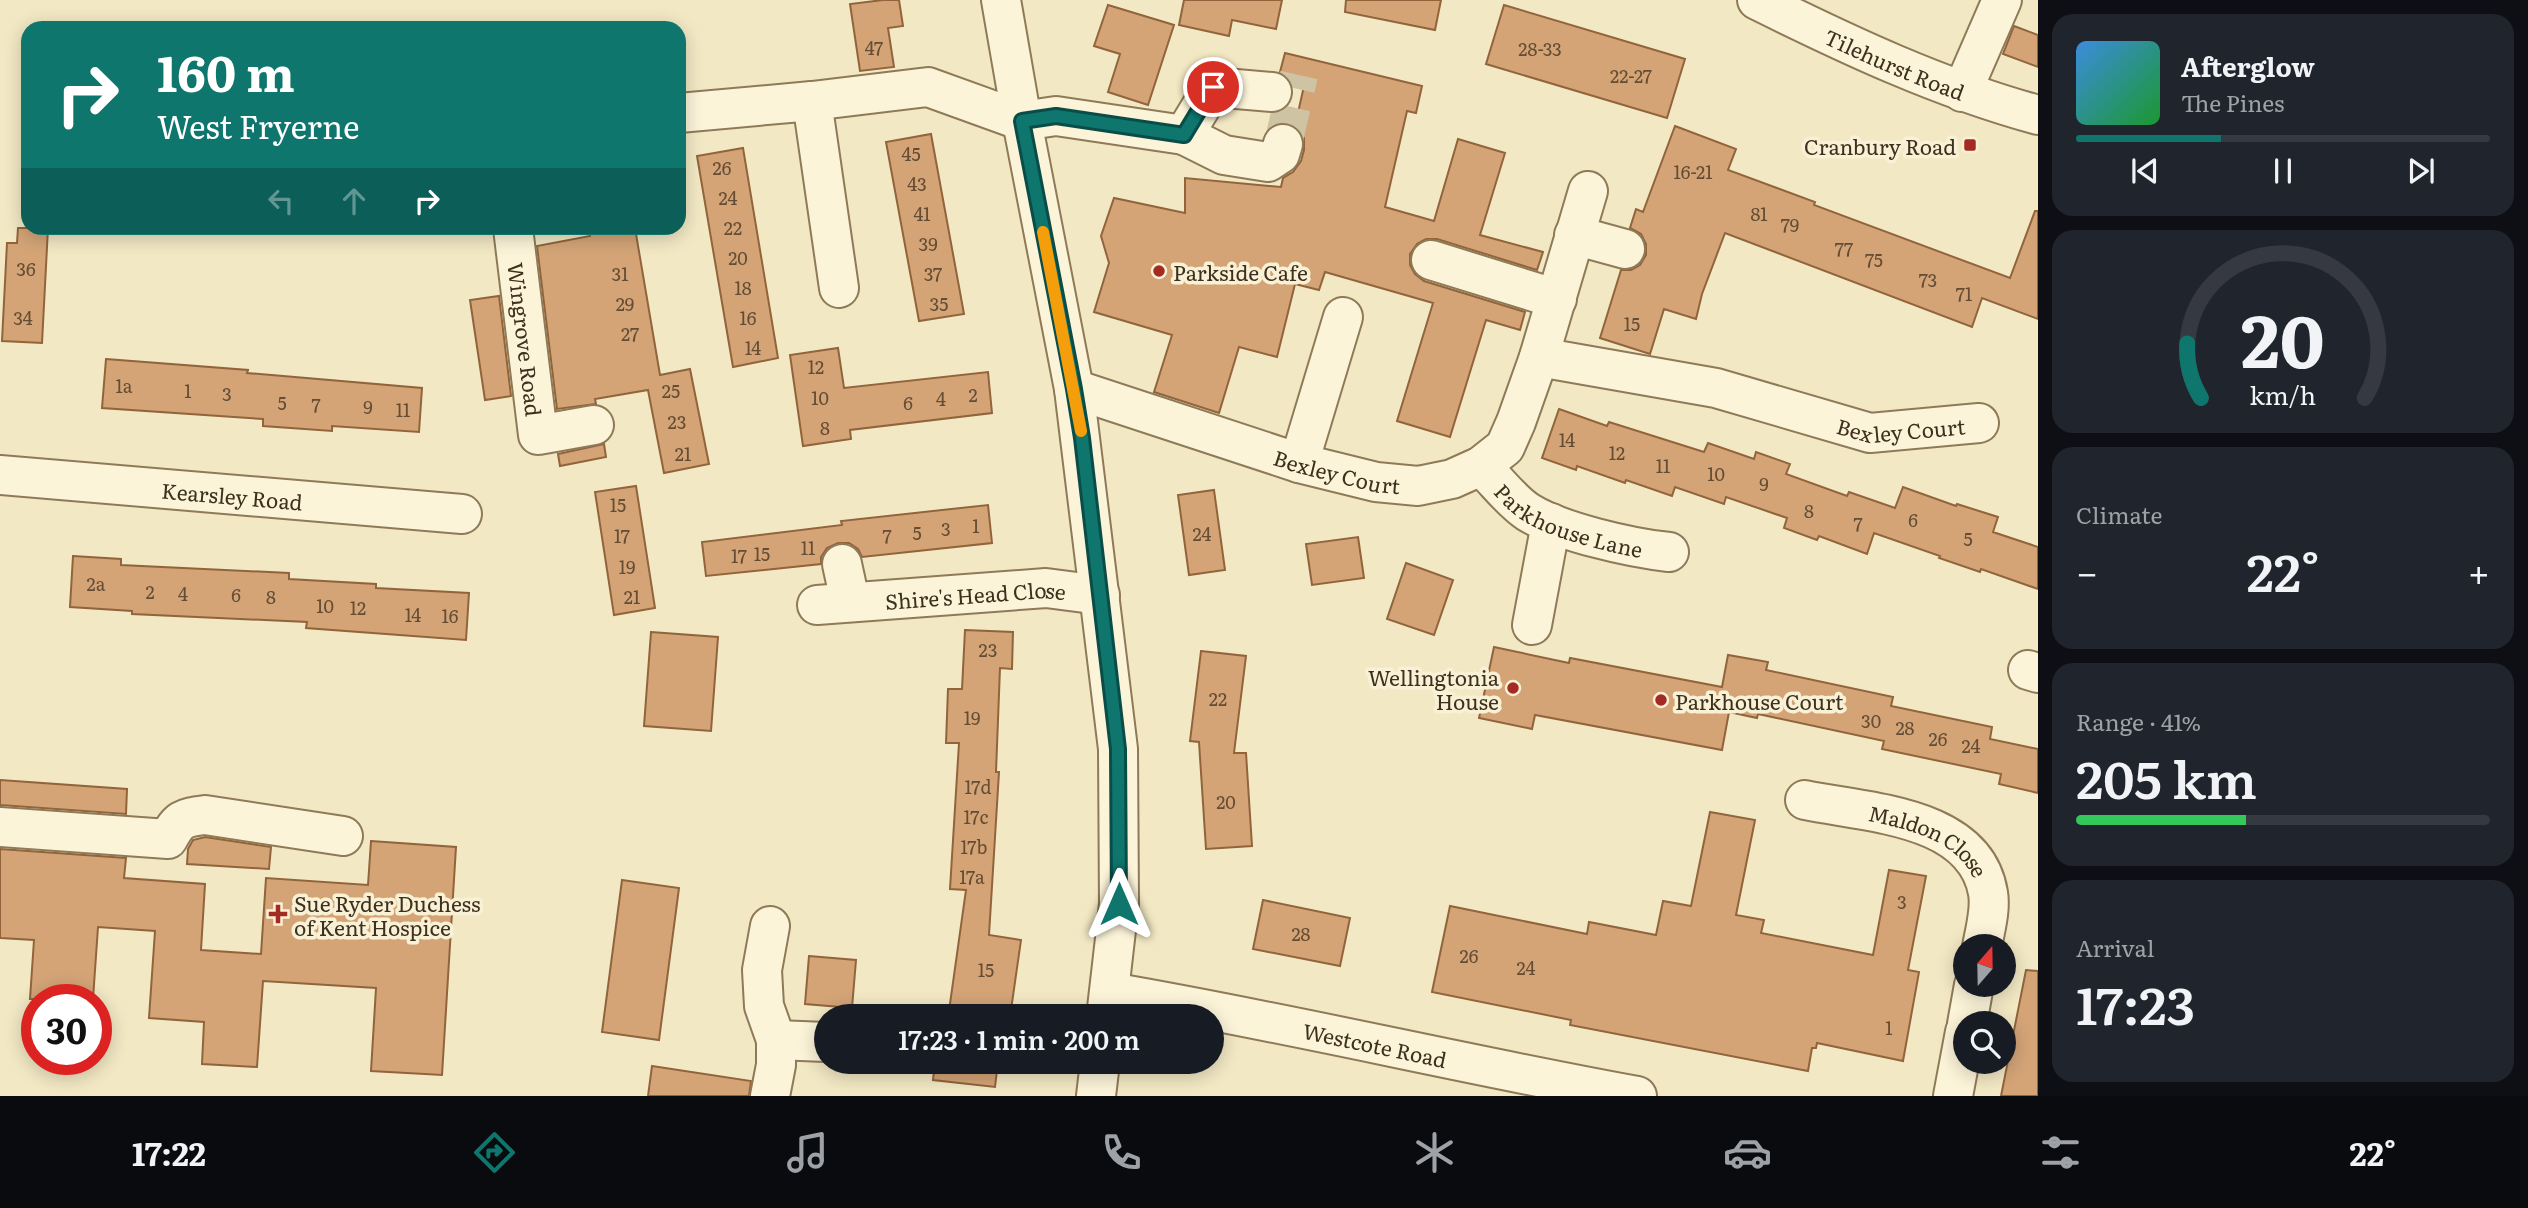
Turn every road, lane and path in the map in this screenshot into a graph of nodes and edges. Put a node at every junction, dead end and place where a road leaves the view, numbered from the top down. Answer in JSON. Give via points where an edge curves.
{"nodes":[{"id":1,"x":1001,"y":0,"type":"edge"},
{"id":2,"x":1756,"y":0,"type":"edge"},
{"id":3,"x":2002,"y":0,"type":"edge"},
{"id":4,"x":1272,"y":92,"type":"dead end"},
{"id":5,"x":1962,"y":92,"type":"junction"},
{"id":6,"x":812,"y":101,"type":"junction"},
{"id":7,"x":686,"y":112,"type":"edge"},
{"id":8,"x":2038,"y":115,"type":"edge"},
{"id":9,"x":1022,"y":121,"type":"junction"},
{"id":10,"x":1184,"y":135,"type":"junction"},
{"id":11,"x":1283,"y":144,"type":"tunnel mouth"},
{"id":12,"x":1588,"y":191,"type":"dead end"},
{"id":13,"x":514,"y":235,"type":"edge"},
{"id":14,"x":1574,"y":235,"type":"junction"},
{"id":15,"x":1625,"y":249,"type":"dead end"},
{"id":16,"x":1431,"y":260,"type":"dead end"},
{"id":17,"x":839,"y":288,"type":"dead end"},
{"id":18,"x":1557,"y":299,"type":"junction"},
{"id":19,"x":1343,"y":317,"type":"dead end"},
{"id":20,"x":1539,"y":357,"type":"junction"},
{"id":21,"x":1074,"y":389,"type":"junction"},
{"id":22,"x":1979,"y":423,"type":"dead end"},
{"id":23,"x":594,"y":425,"type":"dead end"},
{"id":24,"x":1299,"y":463,"type":"junction"},
{"id":25,"x":1481,"y":466,"type":"junction"},
{"id":26,"x":0,"y":475,"type":"edge"},
{"id":27,"x":462,"y":514,"type":"dead end"},
{"id":28,"x":1551,"y":523,"type":"junction"},
{"id":29,"x":1669,"y":552,"type":"dead end"},
{"id":30,"x":842,"y":564,"type":"dead end"},
{"id":31,"x":1100,"y":595,"type":"junction"},
{"id":32,"x":1532,"y":625,"type":"dead end"},
{"id":33,"x":1827,"y":794,"type":"dead end"},
{"id":34,"x":0,"y":827,"type":"edge"},
{"id":35,"x":344,"y":836,"type":"dead end"},
{"id":36,"x":770,"y":926,"type":"dead end"},
{"id":37,"x":1984,"y":934,"type":"edge"},
{"id":38,"x":1108,"y":1004,"type":"edge"},
{"id":39,"x":1224,"y":1014,"type":"edge"},
{"id":40,"x":776,"y":1040,"type":"junction"},
{"id":41,"x":814,"y":1042,"type":"edge"},
{"id":42,"x":1099,"y":1074,"type":"edge"},
{"id":43,"x":1957,"y":1074,"type":"edge"},
{"id":44,"x":1513,"y":1085,"type":"edge"},
{"id":45,"x":770,"y":1096,"type":"edge"},
{"id":46,"x":1096,"y":1096,"type":"edge"},
{"id":47,"x":1637,"y":1096,"type":"edge"},
{"id":48,"x":1953,"y":1096,"type":"edge"}],
"edges":[{"from":1,"to":9,"type":"street"},
{"from":2,"to":5,"type":"street","name":"Tilehurst Road"},
{"from":3,"to":5,"type":"street"},
{"from":4,"to":10,"type":"street","via":[[1213,87]]},
{"from":5,"to":8,"type":"street","name":"Tilehurst Road"},
{"from":6,"to":7,"type":"street"},
{"from":6,"to":9,"type":"street","via":[[928,87]]},
{"from":6,"to":17,"type":"street"},
{"from":9,"to":10,"type":"street","via":[[1056,116]]},
{"from":9,"to":21,"type":"street"},
{"from":10,"to":11,"type":"street","via":[[1224,155],[1268,162]]},
{"from":12,"to":14,"type":"street","name":"Bexley Court"},
{"from":13,"to":23,"type":"street","name":"Wingrove Road","via":[[538,435]]},
{"from":14,"to":15,"type":"street"},
{"from":14,"to":18,"type":"street","name":"Bexley Court"},
{"from":16,"to":18,"type":"street"},
{"from":18,"to":20,"type":"street","name":"Bexley Court"},
{"from":19,"to":24,"type":"street"},
{"from":20,"to":22,"type":"street","name":"Bexley Court","via":[[1716,388],[1870,433]]},
{"from":20,"to":25,"type":"street","name":"Bexley Court","via":[[1504,447]]},
{"from":21,"to":24,"type":"street","name":"Bexley Court"},
{"from":21,"to":31,"type":"street"},
{"from":24,"to":25,"type":"street","name":"Bexley Court","via":[[1377,482],[1418,485],[1452,479]]},
{"from":25,"to":28,"type":"street","name":"Parkhouse Lane","via":[[1526,511]]},
{"from":26,"to":27,"type":"street","name":"Kearsley Road"},
{"from":28,"to":29,"type":"street","name":"Parkhouse Lane","via":[[1638,549]]},
{"from":28,"to":32,"type":"street"},
{"from":30,"to":31,"type":"street","name":"Shire's Head Close","via":[[834,603],[1046,588]]},
{"from":31,"to":38,"type":"street","via":[[1118,749],[1119,904]]},
{"from":33,"to":37,"type":"street","name":"Maldon Close","via":[[1929,827],[1963,845],[1978,866],[1988,894]]},
{"from":34,"to":35,"type":"street","via":[[168,839],[178,822],[205,815]]},
{"from":36,"to":40,"type":"street","via":[[762,970],[764,1006]]},
{"from":39,"to":44,"type":"street","name":"Westcote Road"},
{"from":40,"to":41,"type":"street"},
{"from":40,"to":45,"type":"street"},
{"from":42,"to":46,"type":"street"},
{"from":43,"to":48,"type":"street"},
{"from":44,"to":47,"type":"street","name":"Westcote Road"}]}
